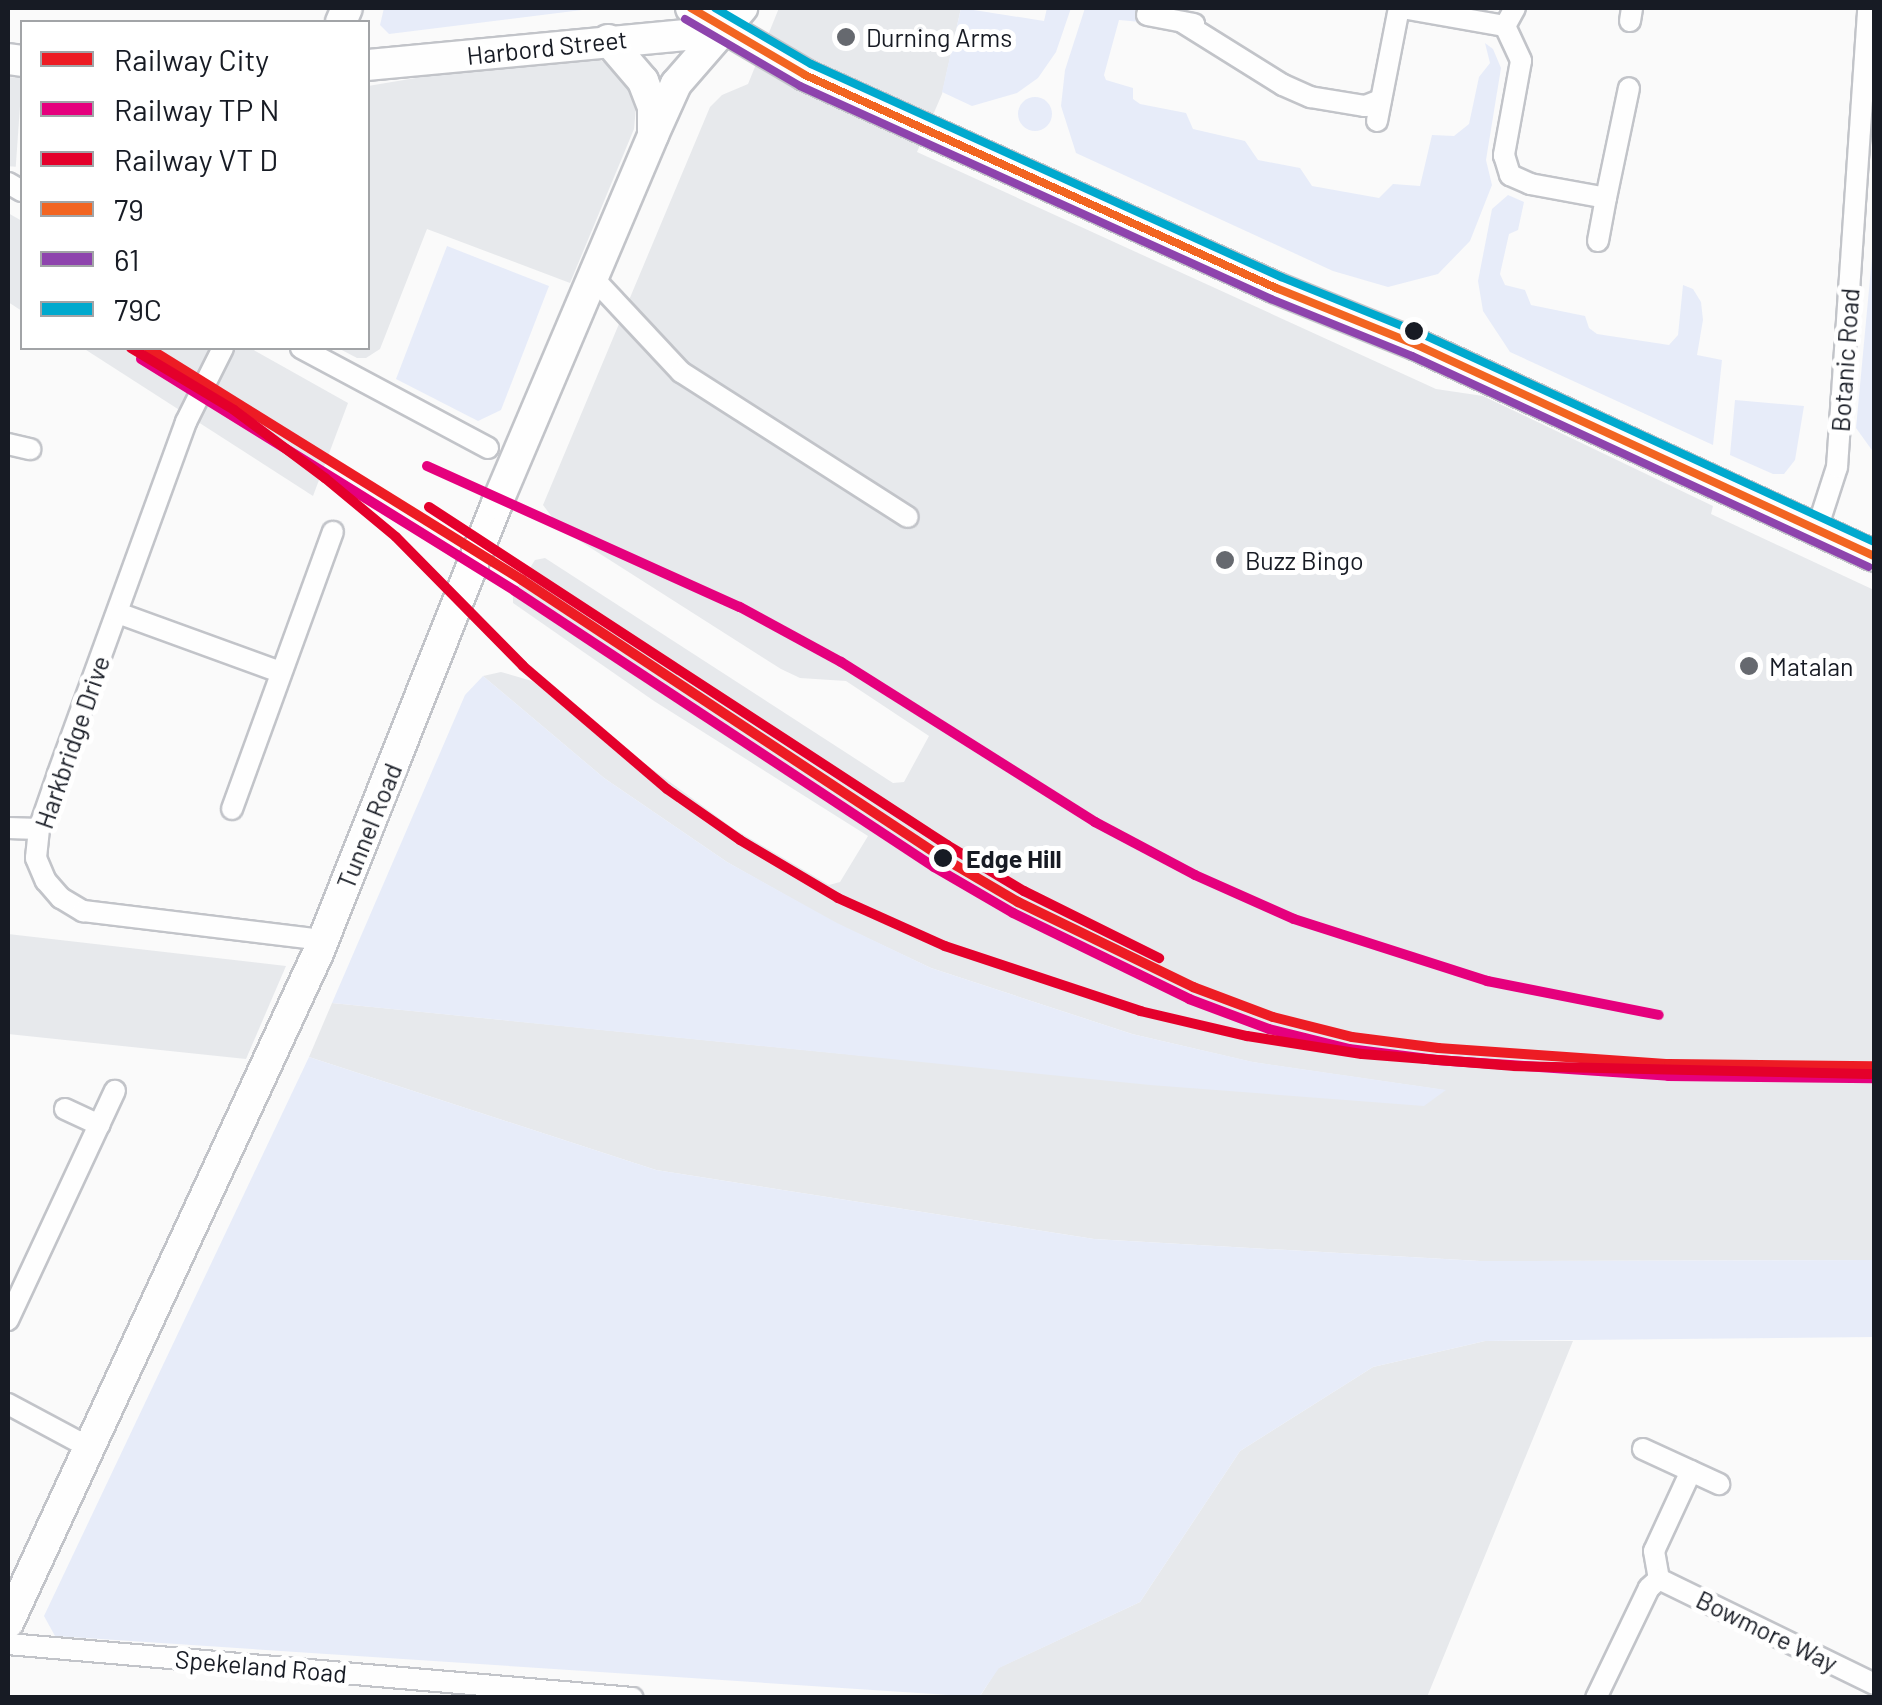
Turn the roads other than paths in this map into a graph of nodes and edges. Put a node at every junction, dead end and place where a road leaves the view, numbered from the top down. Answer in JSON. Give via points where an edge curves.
{"nodes":[{"id":1,"x":691,"y":8,"type":"edge"},
{"id":2,"x":1401,"y":8,"type":"edge"},
{"id":3,"x":1868,"y":8,"type":"edge"},
{"id":4,"x":1147,"y":15,"type":"dead end"},
{"id":5,"x":1510,"y":17,"type":"edge"},
{"id":6,"x":1182,"y":18,"type":"edge"},
{"id":7,"x":734,"y":19,"type":"edge"},
{"id":8,"x":608,"y":40,"type":"junction"},
{"id":9,"x":370,"y":64,"type":"edge"},
{"id":10,"x":1629,"y":88,"type":"dead end"},
{"id":11,"x":653,"y":134,"type":"junction"},
{"id":12,"x":1606,"y":198,"type":"junction"},
{"id":13,"x":1598,"y":241,"type":"dead end"},
{"id":14,"x":593,"y":278,"type":"junction"},
{"id":15,"x":222,"y":350,"type":"edge"},
{"id":16,"x":305,"y":350,"type":"edge"},
{"id":17,"x":8,"y":444,"type":"edge"},
{"id":18,"x":488,"y":448,"type":"dead end"},
{"id":19,"x":30,"y":449,"type":"dead end"},
{"id":20,"x":908,"y":517,"type":"dead end"},
{"id":21,"x":1816,"y":529,"type":"junction"},
{"id":22,"x":333,"y":532,"type":"dead end"},
{"id":23,"x":1874,"y":556,"type":"edge"},
{"id":24,"x":118,"y":613,"type":"junction"},
{"id":25,"x":280,"y":672,"type":"junction"},
{"id":26,"x":232,"y":809,"type":"dead end"},
{"id":27,"x":8,"y":828,"type":"edge"},
{"id":28,"x":39,"y":829,"type":"junction"},
{"id":29,"x":321,"y":946,"type":"junction"},
{"id":30,"x":115,"y":1091,"type":"dead end"},
{"id":31,"x":65,"y":1109,"type":"dead end"},
{"id":32,"x":98,"y":1125,"type":"junction"},
{"id":33,"x":8,"y":1320,"type":"edge"},
{"id":34,"x":8,"y":1404,"type":"edge"},
{"id":35,"x":92,"y":1449,"type":"junction"},
{"id":36,"x":1644,"y":1450,"type":"dead end"},
{"id":37,"x":1690,"y":1471,"type":"junction"},
{"id":38,"x":1719,"y":1484,"type":"dead end"},
{"id":39,"x":1659,"y":1579,"type":"junction"},
{"id":40,"x":8,"y":1623,"type":"edge"},
{"id":41,"x":8,"y":1644,"type":"edge"},
{"id":42,"x":1874,"y":1684,"type":"edge"},
{"id":43,"x":633,"y":1698,"type":"edge"},
{"id":44,"x":1596,"y":1698,"type":"edge"}],
"edges":[{"from":1,"to":7,"type":"main road"},
{"from":2,"to":5,"type":"street"},
{"from":2,"to":6,"type":"street","via":[[1379,110],[1283,85]]},
{"from":3,"to":21,"type":"street","name":"Botanic Road","via":[[1838,467]]},
{"from":4,"to":6,"type":"street"},
{"from":5,"to":12,"type":"street","via":[[1521,61],[1504,155],[1510,175]]},
{"from":7,"to":8,"type":"main road","name":"Harbord Street"},
{"from":7,"to":11,"type":"main road","name":"Tunnel Road","via":[[676,84]]},
{"from":7,"to":21,"type":"main road","via":[[805,74]]},
{"from":8,"to":9,"type":"main road","name":"Harbord Street"},
{"from":8,"to":11,"type":"main road","via":[[643,81],[653,107]]},
{"from":10,"to":12,"type":"street"},
{"from":11,"to":14,"type":"main road","name":"Tunnel Road"},
{"from":12,"to":13,"type":"street"},
{"from":14,"to":20,"type":"street","via":[[680,372]]},
{"from":14,"to":29,"type":"main road","name":"Tunnel Road"},
{"from":15,"to":24,"type":"street","name":"Harkbridge Drive","via":[[188,418]]},
{"from":16,"to":18,"type":"street"},
{"from":17,"to":19,"type":"street"},
{"from":21,"to":23,"type":"main road"},
{"from":22,"to":25,"type":"street"},
{"from":24,"to":25,"type":"street"},
{"from":24,"to":28,"type":"street","name":"Harkbridge Drive"},
{"from":25,"to":26,"type":"street"},
{"from":27,"to":28,"type":"street"},
{"from":28,"to":29,"type":"street","name":"Harkbridge Drive","via":[[36,858],[46,881],[82,911]]},
{"from":29,"to":35,"type":"main road","name":"Tunnel Road"},
{"from":30,"to":32,"type":"street"},
{"from":31,"to":32,"type":"street"},
{"from":32,"to":33,"type":"street"},
{"from":34,"to":35,"type":"street"},
{"from":35,"to":40,"type":"main road","name":"Tunnel Road"},
{"from":36,"to":37,"type":"street"},
{"from":37,"to":38,"type":"street"},
{"from":37,"to":39,"type":"street","via":[[1654,1551]]},
{"from":39,"to":42,"type":"street","name":"Bowmore Way"},
{"from":39,"to":44,"type":"street"},
{"from":41,"to":43,"type":"street","name":"Spekeland Road"}]}
